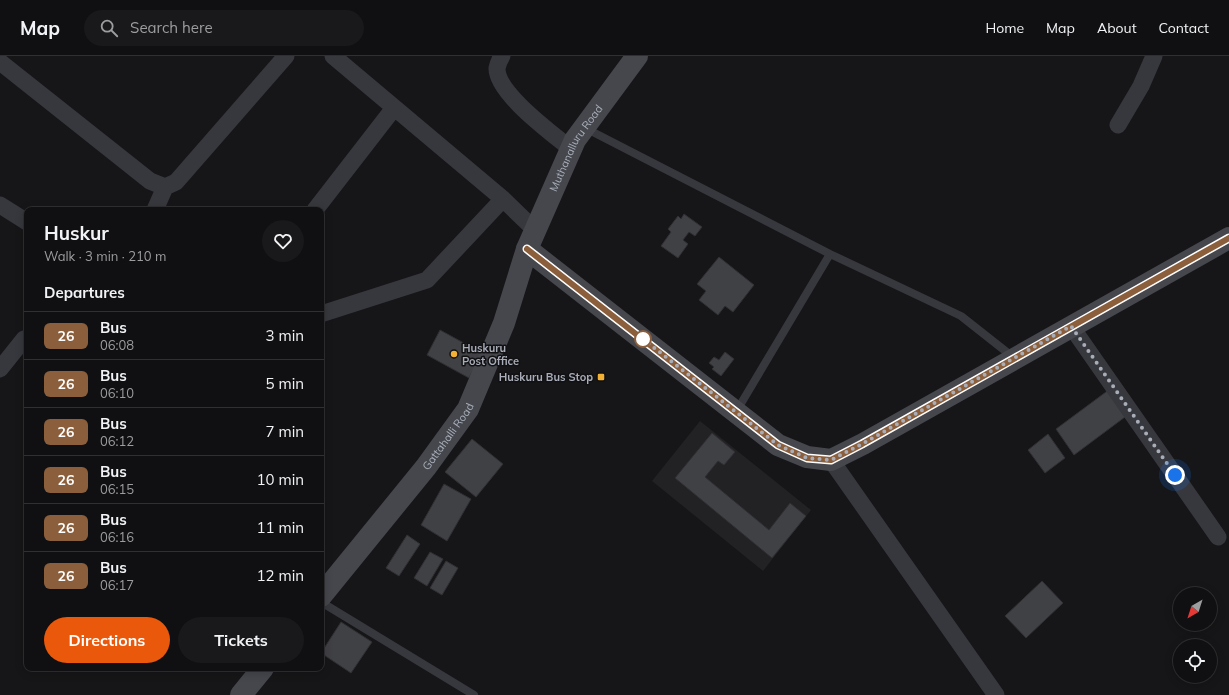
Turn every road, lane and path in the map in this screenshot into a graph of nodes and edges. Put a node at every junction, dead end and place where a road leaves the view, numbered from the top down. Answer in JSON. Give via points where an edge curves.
{"nodes":[{"id":1,"x":286,"y":56,"type":"edge"},
{"id":2,"x":333,"y":56,"type":"edge"},
{"id":3,"x":502,"y":56,"type":"edge"},
{"id":4,"x":637,"y":56,"type":"edge"},
{"id":5,"x":1154,"y":56,"type":"edge"},
{"id":6,"x":0,"y":62,"type":"edge"},
{"id":7,"x":394,"y":108,"type":"junction"},
{"id":8,"x":1118,"y":125,"type":"dead end"},
{"id":9,"x":584,"y":127,"type":"junction"},
{"id":10,"x":571,"y":149,"type":"junction"},
{"id":11,"x":165,"y":187,"type":"junction"},
{"id":12,"x":503,"y":199,"type":"junction"},
{"id":13,"x":0,"y":205,"type":"edge"},
{"id":14,"x":156,"y":207,"type":"edge"},
{"id":15,"x":317,"y":207,"type":"edge"},
{"id":16,"x":24,"y":220,"type":"edge"},
{"id":17,"x":1229,"y":238,"type":"edge"},
{"id":18,"x":531,"y":239,"type":"junction"},
{"id":19,"x":830,"y":254,"type":"junction"},
{"id":20,"x":324,"y":313,"type":"edge"},
{"id":21,"x":1071,"y":326,"type":"junction"},
{"id":22,"x":24,"y":339,"type":"edge"},
{"id":23,"x":1014,"y":358,"type":"junction"},
{"id":24,"x":0,"y":369,"type":"edge"},
{"id":25,"x":736,"y":412,"type":"junction"},
{"id":26,"x":831,"y":460,"type":"junction"},
{"id":27,"x":1218,"y":537,"type":"dead end"},
{"id":28,"x":324,"y":592,"type":"edge"},
{"id":29,"x":324,"y":604,"type":"edge"},
{"id":30,"x":261,"y":671,"type":"edge"},
{"id":31,"x":241,"y":695,"type":"edge"},
{"id":32,"x":474,"y":695,"type":"edge"},
{"id":33,"x":996,"y":695,"type":"edge"}],
"edges":[{"from":1,"to":11,"type":"street","via":[[176,182]]},
{"from":2,"to":7,"type":"street"},
{"from":3,"to":10,"type":"street","via":[[497,67],[508,93],[529,115]]},
{"from":4,"to":9,"type":"main road","name":"Muthanalluru Road"},
{"from":5,"to":8,"type":"street","via":[[1141,86]]},
{"from":6,"to":11,"type":"street","via":[[150,181]]},
{"from":7,"to":12,"type":"street"},
{"from":7,"to":15,"type":"street"},
{"from":9,"to":10,"type":"main road","name":"Muthanalluru Road"},
{"from":9,"to":19,"type":"lane"},
{"from":10,"to":18,"type":"main road","name":"Muthanalluru Road"},
{"from":11,"to":14,"type":"street"},
{"from":12,"to":18,"type":"street"},
{"from":12,"to":20,"type":"street","via":[[426,280]]},
{"from":13,"to":16,"type":"street"},
{"from":17,"to":21,"type":"main road"},
{"from":18,"to":25,"type":"main road"},
{"from":18,"to":28,"type":"main road","name":"Gattahalli Road","via":[[504,323],[468,409],[426,467]]},
{"from":19,"to":23,"type":"lane","via":[[962,316]]},
{"from":19,"to":25,"type":"lane"},
{"from":21,"to":23,"type":"main road"},
{"from":21,"to":27,"type":"street"},
{"from":22,"to":24,"type":"street"},
{"from":23,"to":26,"type":"main road"},
{"from":25,"to":26,"type":"main road","via":[[778,445],[807,458]]},
{"from":26,"to":33,"type":"street"},
{"from":29,"to":32,"type":"lane"},
{"from":30,"to":31,"type":"main road"}]}
